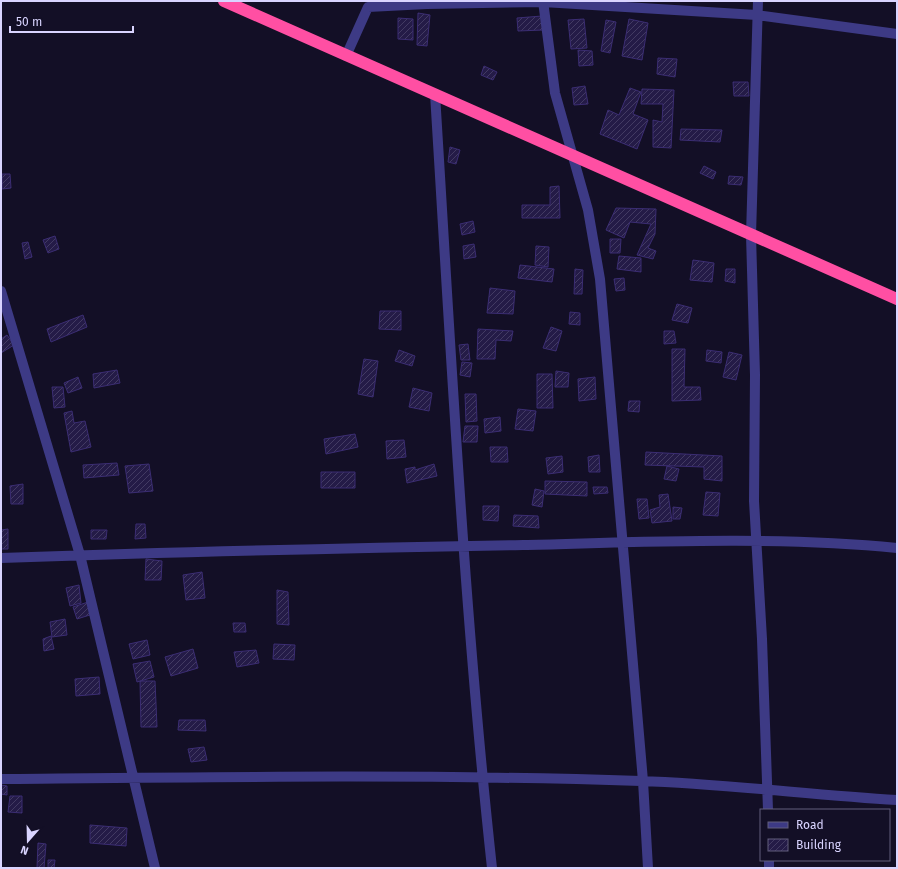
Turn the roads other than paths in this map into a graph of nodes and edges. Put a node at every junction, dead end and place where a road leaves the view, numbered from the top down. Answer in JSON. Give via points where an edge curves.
{"nodes":[{"id":1,"x":224,"y":1,"type":"edge"},
{"id":2,"x":758,"y":1,"type":"edge"},
{"id":3,"x":543,"y":2,"type":"edge"},
{"id":4,"x":366,"y":4,"type":"edge"},
{"id":5,"x":757,"y":15,"type":"junction"},
{"id":6,"x":897,"y":34,"type":"edge"},
{"id":7,"x":346,"y":56,"type":"junction"},
{"id":8,"x":435,"y":94,"type":"junction"},
{"id":9,"x":574,"y":155,"type":"junction"},
{"id":10,"x":751,"y":235,"type":"junction"},
{"id":11,"x":1,"y":291,"type":"edge"},
{"id":12,"x":897,"y":300,"type":"edge"},
{"id":13,"x":4,"y":308,"type":"edge"},
{"id":14,"x":756,"y":542,"type":"junction"},
{"id":15,"x":621,"y":543,"type":"junction"},
{"id":16,"x":463,"y":546,"type":"junction"},
{"id":17,"x":897,"y":548,"type":"edge"},
{"id":18,"x":80,"y":555,"type":"junction"},
{"id":19,"x":1,"y":558,"type":"edge"},
{"id":20,"x":133,"y":778,"type":"junction"},
{"id":21,"x":482,"y":778,"type":"junction"},
{"id":22,"x":1,"y":779,"type":"edge"},
{"id":23,"x":642,"y":781,"type":"junction"},
{"id":24,"x":768,"y":788,"type":"junction"},
{"id":25,"x":897,"y":800,"type":"edge"},
{"id":26,"x":768,"y":809,"type":"edge"},
{"id":27,"x":156,"y":868,"type":"edge"},
{"id":28,"x":492,"y":868,"type":"edge"},
{"id":29,"x":648,"y":868,"type":"edge"}],
"edges":[{"from":1,"to":7,"type":"highway"},
{"from":2,"to":5,"type":"street"},
{"from":3,"to":4,"type":"street"},
{"from":3,"to":5,"type":"street"},
{"from":3,"to":9,"type":"street","via":[[555,93]]},
{"from":4,"to":7,"type":"street"},
{"from":5,"to":6,"type":"street"},
{"from":5,"to":10,"type":"street"},
{"from":7,"to":8,"type":"highway"},
{"from":8,"to":9,"type":"highway"},
{"from":8,"to":16,"type":"street"},
{"from":9,"to":10,"type":"highway"},
{"from":9,"to":15,"type":"street","via":[[588,210],[600,279]]},
{"from":10,"to":12,"type":"highway"},
{"from":10,"to":14,"type":"street"},
{"from":11,"to":13,"type":"street"},
{"from":13,"to":18,"type":"street"},
{"from":14,"to":15,"type":"street"},
{"from":14,"to":17,"type":"street","via":[[837,542]]},
{"from":14,"to":24,"type":"street"},
{"from":15,"to":16,"type":"street"},
{"from":15,"to":23,"type":"street"},
{"from":16,"to":18,"type":"street"},
{"from":16,"to":21,"type":"street"},
{"from":18,"to":19,"type":"street"},
{"from":18,"to":20,"type":"street"},
{"from":20,"to":21,"type":"street"},
{"from":20,"to":22,"type":"street"},
{"from":20,"to":27,"type":"street"},
{"from":21,"to":23,"type":"street"},
{"from":21,"to":28,"type":"street"},
{"from":23,"to":24,"type":"street"},
{"from":23,"to":29,"type":"street"},
{"from":24,"to":25,"type":"street"},
{"from":24,"to":26,"type":"street"}]}
